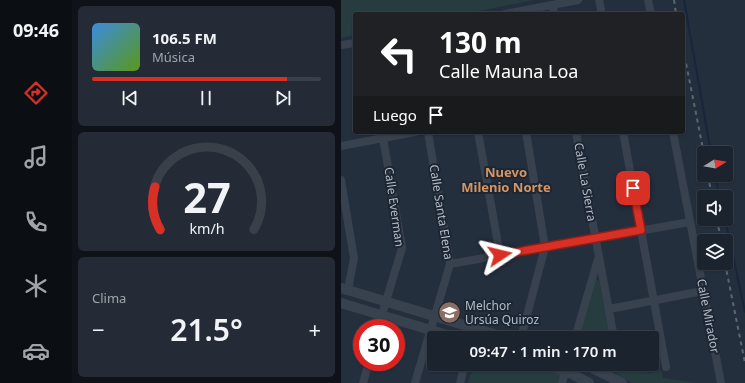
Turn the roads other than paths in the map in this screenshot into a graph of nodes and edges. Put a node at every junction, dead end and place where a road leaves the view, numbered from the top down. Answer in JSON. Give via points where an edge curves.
{"nodes":[{"id":1,"x":578,"y":0,"type":"edge"},
{"id":2,"x":599,"y":0,"type":"edge"},
{"id":3,"x":648,"y":0,"type":"edge"},
{"id":4,"x":553,"y":5,"type":"junction"},
{"id":5,"x":516,"y":12,"type":"edge"},
{"id":6,"x":554,"y":12,"type":"edge"},
{"id":7,"x":602,"y":12,"type":"edge"},
{"id":8,"x":651,"y":12,"type":"edge"},
{"id":9,"x":353,"y":43,"type":"edge"},
{"id":10,"x":341,"y":46,"type":"edge"},
{"id":11,"x":393,"y":134,"type":"edge"},
{"id":12,"x":428,"y":134,"type":"edge"},
{"id":13,"x":478,"y":134,"type":"edge"},
{"id":14,"x":526,"y":134,"type":"edge"},
{"id":15,"x":576,"y":134,"type":"edge"},
{"id":16,"x":623,"y":134,"type":"edge"},
{"id":17,"x":673,"y":134,"type":"edge"},
{"id":18,"x":382,"y":135,"type":"edge"},
{"id":19,"x":341,"y":146,"type":"edge"},
{"id":20,"x":341,"y":180,"type":"edge"},
{"id":21,"x":690,"y":222,"type":"junction"},
{"id":22,"x":641,"y":230,"type":"junction"},
{"id":23,"x":595,"y":238,"type":"junction"},
{"id":24,"x":545,"y":247,"type":"junction"},
{"id":25,"x":500,"y":255,"type":"junction"},
{"id":26,"x":599,"y":256,"type":"junction"},
{"id":27,"x":450,"y":264,"type":"junction"},
{"id":28,"x":344,"y":289,"type":"edge"},
{"id":29,"x":703,"y":291,"type":"junction"},
{"id":30,"x":654,"y":300,"type":"junction"},
{"id":31,"x":386,"y":301,"type":"junction"},
{"id":32,"x":341,"y":303,"type":"edge"},
{"id":33,"x":609,"y":309,"type":"junction"},
{"id":34,"x":381,"y":315,"type":"junction"},
{"id":35,"x":435,"y":316,"type":"junction"},
{"id":36,"x":380,"y":319,"type":"edge"},
{"id":37,"x":431,"y":330,"type":"junction"},
{"id":38,"x":434,"y":331,"type":"edge"},
{"id":39,"x":469,"y":331,"type":"edge"},
{"id":40,"x":523,"y":331,"type":"edge"},
{"id":41,"x":577,"y":331,"type":"edge"},
{"id":42,"x":613,"y":331,"type":"edge"},
{"id":43,"x":666,"y":367,"type":"dead end"},
{"id":44,"x":366,"y":371,"type":"edge"},
{"id":45,"x":463,"y":371,"type":"edge"},
{"id":46,"x":566,"y":371,"type":"edge"},
{"id":47,"x":571,"y":371,"type":"edge"},
{"id":48,"x":598,"y":371,"type":"edge"},
{"id":49,"x":363,"y":383,"type":"edge"},
{"id":50,"x":415,"y":383,"type":"edge"},
{"id":51,"x":460,"y":383,"type":"edge"},
{"id":52,"x":562,"y":383,"type":"edge"},
{"id":53,"x":589,"y":383,"type":"edge"},
{"id":54,"x":622,"y":383,"type":"edge"},
{"id":55,"x":721,"y":383,"type":"edge"}],
"edges":[{"from":1,"to":4,"type":"street"},
{"from":2,"to":7,"type":"street"},
{"from":3,"to":8,"type":"street"},
{"from":4,"to":5,"type":"street"},
{"from":4,"to":6,"type":"street"},
{"from":9,"to":10,"type":"street"},
{"from":11,"to":18,"type":"street"},
{"from":12,"to":27,"type":"street","name":"Calle Santa Elena"},
{"from":13,"to":25,"type":"street"},
{"from":14,"to":24,"type":"street"},
{"from":15,"to":23,"type":"street","name":"Calle La Sierra"},
{"from":16,"to":22,"type":"street"},
{"from":17,"to":21,"type":"street","name":"Calle Mirador"},
{"from":18,"to":19,"type":"street"},
{"from":18,"to":31,"type":"street","name":"Calle Everman","via":[[402,248]]},
{"from":20,"to":28,"type":"street","via":[[354,258]]},
{"from":21,"to":22,"type":"street"},
{"from":21,"to":29,"type":"street","name":"Calle Mirador"},
{"from":22,"to":23,"type":"street"},
{"from":22,"to":30,"type":"street"},
{"from":23,"to":24,"type":"street"},
{"from":23,"to":26,"type":"street","name":"Calle La Sierra"},
{"from":24,"to":25,"type":"street"},
{"from":24,"to":40,"type":"street"},
{"from":25,"to":27,"type":"street"},
{"from":26,"to":33,"type":"street","name":"Calle La Sierra"},
{"from":26,"to":41,"type":"street","name":"Calle La Sierra"},
{"from":27,"to":35,"type":"street","name":"Calle Santa Elena"},
{"from":28,"to":31,"type":"street"},
{"from":29,"to":30,"type":"street"},
{"from":29,"to":55,"type":"street","name":"Calle Mirador"},
{"from":30,"to":33,"type":"street"},
{"from":30,"to":43,"type":"street"},
{"from":31,"to":34,"type":"street","name":"Calle Everman"},
{"from":31,"to":35,"type":"street"},
{"from":32,"to":34,"type":"street"},
{"from":33,"to":42,"type":"street","name":"Calle La Sierra"},
{"from":34,"to":36,"type":"street","name":"Calle Everman"},
{"from":34,"to":37,"type":"street"},
{"from":35,"to":37,"type":"street","name":"Calle Santa Elena"},
{"from":35,"to":39,"type":"street"},
{"from":37,"to":38,"type":"street"},
{"from":37,"to":50,"type":"street","name":"Calle Santa Elena"},
{"from":44,"to":49,"type":"street"},
{"from":45,"to":51,"type":"street"},
{"from":46,"to":52,"type":"street"},
{"from":47,"to":53,"type":"street"},
{"from":48,"to":54,"type":"street"}]}
